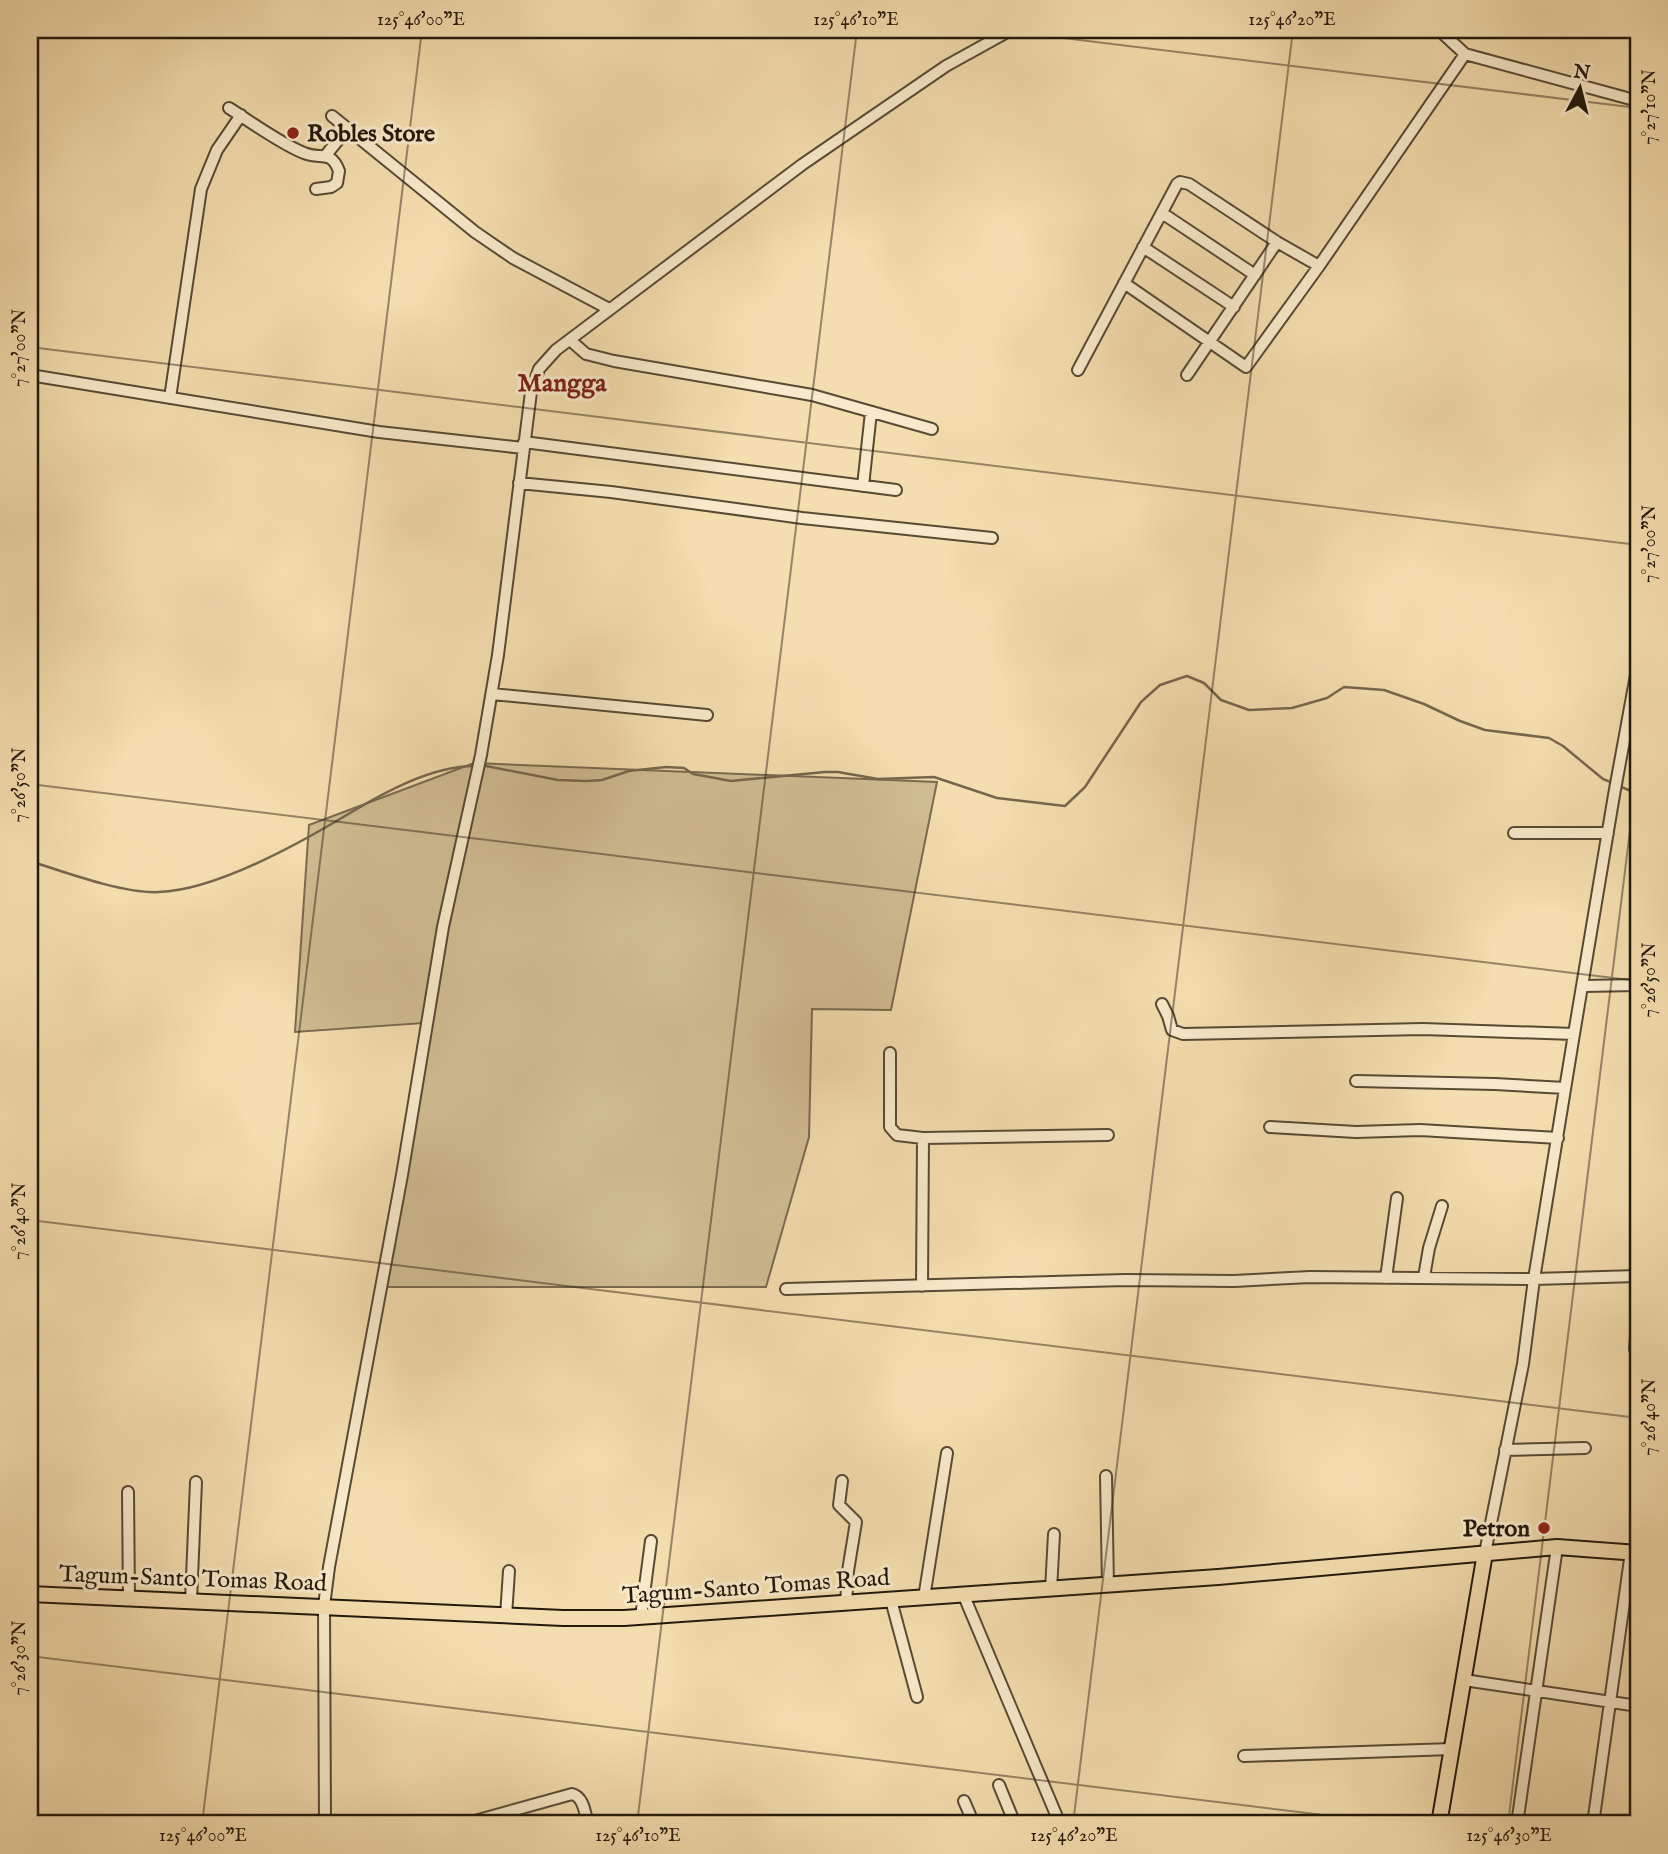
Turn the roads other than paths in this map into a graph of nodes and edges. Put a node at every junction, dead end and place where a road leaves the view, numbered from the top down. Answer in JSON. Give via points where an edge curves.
{"nodes":[{"id":1,"x":1011,"y":30,"type":"edge"},
{"id":2,"x":1439,"y":30,"type":"edge"},
{"id":3,"x":1465,"y":54,"type":"junction"},
{"id":4,"x":1638,"y":101,"type":"edge"},
{"id":5,"x":229,"y":108,"type":"dead end"},
{"id":6,"x":241,"y":115,"type":"junction"},
{"id":7,"x":332,"y":116,"type":"dead end"},
{"id":8,"x":347,"y":129,"type":"junction"},
{"id":9,"x":326,"y":155,"type":"junction"},
{"id":10,"x":316,"y":189,"type":"dead end"},
{"id":11,"x":1162,"y":213,"type":"junction"},
{"id":12,"x":1277,"y":242,"type":"junction"},
{"id":13,"x":1143,"y":247,"type":"junction"},
{"id":14,"x":1319,"y":266,"type":"junction"},
{"id":15,"x":1255,"y":275,"type":"junction"},
{"id":16,"x":1124,"y":283,"type":"junction"},
{"id":17,"x":1234,"y":307,"type":"junction"},
{"id":18,"x":609,"y":309,"type":"junction"},
{"id":19,"x":569,"y":340,"type":"junction"},
{"id":20,"x":1210,"y":342,"type":"junction"},
{"id":21,"x":1078,"y":370,"type":"dead end"},
{"id":22,"x":30,"y":375,"type":"edge"},
{"id":23,"x":1187,"y":375,"type":"dead end"},
{"id":24,"x":170,"y":398,"type":"junction"},
{"id":25,"x":871,"y":412,"type":"junction"},
{"id":26,"x":932,"y":429,"type":"dead end"},
{"id":27,"x":523,"y":445,"type":"junction"},
{"id":28,"x":519,"y":483,"type":"junction"},
{"id":29,"x":863,"y":486,"type":"junction"},
{"id":30,"x":896,"y":490,"type":"dead end"},
{"id":31,"x":992,"y":538,"type":"dead end"},
{"id":32,"x":1638,"y":664,"type":"edge"},
{"id":33,"x":492,"y":694,"type":"junction"},
{"id":34,"x":707,"y":715,"type":"dead end"},
{"id":35,"x":1514,"y":833,"type":"dead end"},
{"id":36,"x":1608,"y":833,"type":"junction"},
{"id":37,"x":1638,"y":985,"type":"edge"},
{"id":38,"x":1583,"y":986,"type":"junction"},
{"id":39,"x":1161,"y":1004,"type":"dead end"},
{"id":40,"x":1574,"y":1034,"type":"junction"},
{"id":41,"x":890,"y":1053,"type":"dead end"},
{"id":42,"x":1356,"y":1081,"type":"dead end"},
{"id":43,"x":1565,"y":1088,"type":"junction"},
{"id":44,"x":1270,"y":1127,"type":"dead end"},
{"id":45,"x":1108,"y":1135,"type":"dead end"},
{"id":46,"x":923,"y":1138,"type":"junction"},
{"id":47,"x":1558,"y":1138,"type":"junction"},
{"id":48,"x":1397,"y":1198,"type":"dead end"},
{"id":49,"x":1442,"y":1206,"type":"dead end"},
{"id":50,"x":1638,"y":1276,"type":"edge"},
{"id":51,"x":1424,"y":1277,"type":"junction"},
{"id":52,"x":1386,"y":1278,"type":"junction"},
{"id":53,"x":1534,"y":1279,"type":"junction"},
{"id":54,"x":922,"y":1286,"type":"junction"},
{"id":55,"x":786,"y":1289,"type":"dead end"},
{"id":56,"x":1638,"y":1309,"type":"edge"},
{"id":57,"x":1635,"y":1349,"type":"dead end"},
{"id":58,"x":1584,"y":1448,"type":"dead end"},
{"id":59,"x":1505,"y":1450,"type":"junction"},
{"id":60,"x":947,"y":1453,"type":"dead end"},
{"id":61,"x":1106,"y":1476,"type":"dead end"},
{"id":62,"x":842,"y":1481,"type":"dead end"},
{"id":63,"x":196,"y":1482,"type":"dead end"},
{"id":64,"x":128,"y":1492,"type":"dead end"},
{"id":65,"x":1054,"y":1534,"type":"dead end"},
{"id":66,"x":651,"y":1541,"type":"dead end"},
{"id":67,"x":1557,"y":1546,"type":"junction"},
{"id":68,"x":1635,"y":1552,"type":"edge"},
{"id":69,"x":1485,"y":1553,"type":"junction"},
{"id":70,"x":509,"y":1571,"type":"dead end"},
{"id":71,"x":1108,"y":1586,"type":"junction"},
{"id":72,"x":1051,"y":1590,"type":"junction"},
{"id":73,"x":30,"y":1594,"type":"edge"},
{"id":74,"x":964,"y":1596,"type":"junction"},
{"id":75,"x":924,"y":1598,"type":"junction"},
{"id":76,"x":129,"y":1599,"type":"junction"},
{"id":77,"x":891,"y":1600,"type":"junction"},
{"id":78,"x":191,"y":1601,"type":"junction"},
{"id":79,"x":846,"y":1604,"type":"junction"},
{"id":80,"x":324,"y":1606,"type":"junction"},
{"id":81,"x":506,"y":1616,"type":"junction"},
{"id":82,"x":641,"y":1617,"type":"junction"},
{"id":83,"x":1464,"y":1680,"type":"junction"},
{"id":84,"x":1536,"y":1691,"type":"junction"},
{"id":85,"x":917,"y":1698,"type":"dead end"},
{"id":86,"x":1610,"y":1701,"type":"junction"},
{"id":87,"x":1638,"y":1706,"type":"edge"},
{"id":88,"x":1452,"y":1749,"type":"junction"},
{"id":89,"x":1244,"y":1756,"type":"dead end"},
{"id":90,"x":999,"y":1785,"type":"dead end"},
{"id":91,"x":964,"y":1801,"type":"dead end"},
{"id":92,"x":325,"y":1824,"type":"edge"},
{"id":93,"x":464,"y":1824,"type":"edge"},
{"id":94,"x":588,"y":1824,"type":"edge"},
{"id":95,"x":974,"y":1824,"type":"edge"},
{"id":96,"x":1016,"y":1824,"type":"edge"},
{"id":97,"x":1060,"y":1824,"type":"edge"},
{"id":98,"x":1439,"y":1824,"type":"edge"},
{"id":99,"x":1517,"y":1824,"type":"edge"},
{"id":100,"x":1593,"y":1824,"type":"edge"}],
"edges":[{"from":1,"to":18,"type":"street","via":[[946,66],[803,164]]},
{"from":2,"to":3,"type":"street"},
{"from":3,"to":4,"type":"street"},
{"from":3,"to":14,"type":"street"},
{"from":5,"to":6,"type":"street"},
{"from":6,"to":9,"type":"street","via":[[302,153]]},
{"from":6,"to":24,"type":"street","via":[[217,150],[201,189]]},
{"from":7,"to":8,"type":"street"},
{"from":8,"to":9,"type":"street"},
{"from":8,"to":18,"type":"street","via":[[494,245]]},
{"from":9,"to":10,"type":"street","via":[[337,165],[339,177],[331,187]]},
{"from":11,"to":12,"type":"street","via":[[1177,184],[1184,182]]},
{"from":11,"to":13,"type":"street"},
{"from":11,"to":15,"type":"street"},
{"from":12,"to":14,"type":"street"},
{"from":12,"to":15,"type":"street"},
{"from":13,"to":16,"type":"street"},
{"from":13,"to":17,"type":"street"},
{"from":14,"to":20,"type":"street","via":[[1246,367]]},
{"from":15,"to":17,"type":"street"},
{"from":16,"to":20,"type":"street"},
{"from":16,"to":21,"type":"street"},
{"from":17,"to":20,"type":"street"},
{"from":18,"to":19,"type":"street"},
{"from":19,"to":25,"type":"street","via":[[586,354],[614,361],[811,396]]},
{"from":19,"to":27,"type":"street","via":[[539,369]]},
{"from":20,"to":23,"type":"street"},
{"from":22,"to":24,"type":"street"},
{"from":24,"to":27,"type":"street","via":[[379,432]]},
{"from":25,"to":26,"type":"street"},
{"from":25,"to":29,"type":"street"},
{"from":27,"to":28,"type":"street"},
{"from":27,"to":29,"type":"street"},
{"from":28,"to":31,"type":"street"},
{"from":28,"to":33,"type":"street"},
{"from":29,"to":30,"type":"street"},
{"from":32,"to":36,"type":"street"},
{"from":33,"to":34,"type":"street"},
{"from":33,"to":80,"type":"street","via":[[443,928]]},
{"from":35,"to":36,"type":"street"},
{"from":36,"to":38,"type":"street"},
{"from":37,"to":38,"type":"street"},
{"from":38,"to":40,"type":"street"},
{"from":39,"to":40,"type":"street","via":[[1172,1030],[1183,1034],[1447,1029]]},
{"from":40,"to":43,"type":"street"},
{"from":41,"to":46,"type":"street","via":[[890,1127],[897,1135]]},
{"from":42,"to":43,"type":"street"},
{"from":43,"to":47,"type":"street"},
{"from":44,"to":47,"type":"street"},
{"from":45,"to":46,"type":"street"},
{"from":46,"to":54,"type":"street"},
{"from":47,"to":53,"type":"street"},
{"from":48,"to":52,"type":"street"},
{"from":49,"to":51,"type":"street"},
{"from":50,"to":53,"type":"street"},
{"from":51,"to":52,"type":"street"},
{"from":51,"to":53,"type":"street"},
{"from":52,"to":54,"type":"street"},
{"from":53,"to":59,"type":"street"},
{"from":54,"to":55,"type":"street"},
{"from":56,"to":57,"type":"street"},
{"from":58,"to":59,"type":"street"},
{"from":59,"to":69,"type":"street"},
{"from":60,"to":75,"type":"street"},
{"from":61,"to":71,"type":"street"},
{"from":62,"to":79,"type":"street","via":[[839,1504],[856,1522]]},
{"from":63,"to":78,"type":"street"},
{"from":64,"to":76,"type":"street"},
{"from":65,"to":72,"type":"street"},
{"from":66,"to":82,"type":"street"},
{"from":67,"to":68,"type":"main road","name":"Tagum-Santo Tomas Road"},
{"from":67,"to":69,"type":"main road","name":"Tagum-Santo Tomas Road"},
{"from":67,"to":84,"type":"street"},
{"from":68,"to":86,"type":"street"},
{"from":69,"to":71,"type":"main road","name":"Tagum-Santo Tomas Road"},
{"from":69,"to":83,"type":"main road"},
{"from":70,"to":81,"type":"street"},
{"from":71,"to":72,"type":"main road","name":"Tagum-Santo Tomas Road"},
{"from":72,"to":74,"type":"main road","name":"Tagum-Santo Tomas Road"},
{"from":73,"to":76,"type":"main road","name":"Tagum-Santo Tomas Road"},
{"from":74,"to":75,"type":"main road","name":"Tagum-Santo Tomas Road"},
{"from":74,"to":97,"type":"street"},
{"from":75,"to":77,"type":"main road","name":"Tagum-Santo Tomas Road"},
{"from":76,"to":78,"type":"main road","name":"Tagum-Santo Tomas Road"},
{"from":77,"to":79,"type":"main road","name":"Tagum-Santo Tomas Road"},
{"from":77,"to":85,"type":"street"},
{"from":78,"to":80,"type":"main road","name":"Tagum-Santo Tomas Road"},
{"from":79,"to":82,"type":"main road","name":"Tagum-Santo Tomas Road"},
{"from":80,"to":81,"type":"main road","name":"Tagum-Santo Tomas Road"},
{"from":80,"to":92,"type":"street"},
{"from":81,"to":82,"type":"main road","name":"Tagum-Santo Tomas Road"},
{"from":83,"to":84,"type":"street"},
{"from":83,"to":88,"type":"main road"},
{"from":84,"to":86,"type":"street"},
{"from":84,"to":99,"type":"street"},
{"from":86,"to":87,"type":"street"},
{"from":86,"to":100,"type":"street"},
{"from":88,"to":89,"type":"street"},
{"from":88,"to":98,"type":"main road"},
{"from":90,"to":96,"type":"street"},
{"from":91,"to":95,"type":"street"},
{"from":93,"to":94,"type":"street","via":[[572,1794],[580,1800]]}]}
